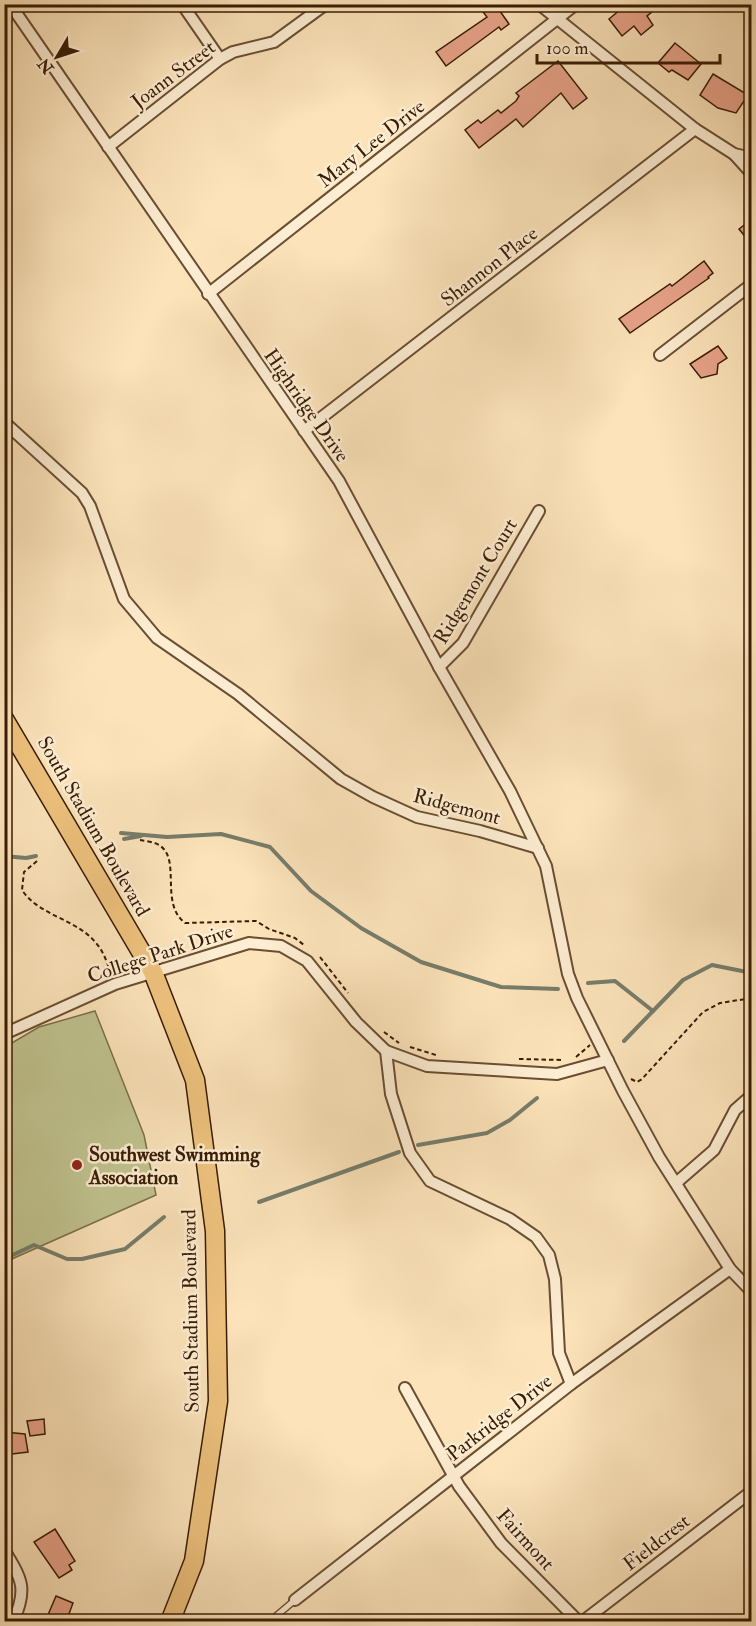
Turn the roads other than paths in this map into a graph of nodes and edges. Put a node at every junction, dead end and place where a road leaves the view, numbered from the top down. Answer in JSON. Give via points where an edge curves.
{"nodes":[{"id":1,"x":10,"y":4,"type":"edge"},
{"id":2,"x":183,"y":4,"type":"edge"},
{"id":3,"x":326,"y":4,"type":"edge"},
{"id":4,"x":539,"y":4,"type":"edge"},
{"id":5,"x":576,"y":4,"type":"edge"},
{"id":6,"x":557,"y":20,"type":"junction"},
{"id":7,"x":220,"y":59,"type":"junction"},
{"id":8,"x":695,"y":129,"type":"junction"},
{"id":9,"x":108,"y":147,"type":"junction"},
{"id":10,"x":734,"y":154,"type":"junction"},
{"id":11,"x":752,"y":158,"type":"edge"},
{"id":12,"x":752,"y":174,"type":"edge"},
{"id":13,"x":752,"y":284,"type":"edge"},
{"id":14,"x":208,"y":294,"type":"junction"},
{"id":15,"x":660,"y":355,"type":"dead end"},
{"id":16,"x":4,"y":422,"type":"edge"},
{"id":17,"x":304,"y":431,"type":"junction"},
{"id":18,"x":539,"y":511,"type":"dead end"},
{"id":19,"x":439,"y":667,"type":"junction"},
{"id":20,"x":4,"y":718,"type":"edge"},
{"id":21,"x":537,"y":848,"type":"junction"},
{"id":22,"x":153,"y":972,"type":"junction"},
{"id":23,"x":4,"y":1034,"type":"edge"},
{"id":24,"x":386,"y":1051,"type":"junction"},
{"id":25,"x":608,"y":1060,"type":"junction"},
{"id":26,"x":752,"y":1095,"type":"edge"},
{"id":27,"x":676,"y":1183,"type":"junction"},
{"id":28,"x":730,"y":1269,"type":"junction"},
{"id":29,"x":752,"y":1292,"type":"edge"},
{"id":30,"x":571,"y":1384,"type":"junction"},
{"id":31,"x":405,"y":1388,"type":"dead end"},
{"id":32,"x":452,"y":1476,"type":"junction"},
{"id":33,"x":752,"y":1491,"type":"edge"},
{"id":34,"x":4,"y":1550,"type":"edge"},
{"id":35,"x":295,"y":1600,"type":"joint"},
{"id":36,"x":13,"y":1622,"type":"edge"},
{"id":37,"x":170,"y":1622,"type":"edge"},
{"id":38,"x":269,"y":1622,"type":"edge"},
{"id":39,"x":581,"y":1622,"type":"edge"}],
"edges":[{"from":1,"to":9,"type":"street","name":"Highridge Drive"},
{"from":2,"to":7,"type":"street"},
{"from":3,"to":7,"type":"street","name":"Joann Street","via":[[274,42]]},
{"from":4,"to":6,"type":"street"},
{"from":5,"to":6,"type":"street","name":"Mary Lee Drive"},
{"from":6,"to":8,"type":"street"},
{"from":6,"to":14,"type":"street","name":"Mary Lee Drive"},
{"from":7,"to":9,"type":"street","name":"Joann Street"},
{"from":8,"to":10,"type":"street"},
{"from":8,"to":17,"type":"street","name":"Shannon Place"},
{"from":9,"to":14,"type":"street","name":"Highridge Drive"},
{"from":10,"to":11,"type":"street"},
{"from":10,"to":12,"type":"street"},
{"from":13,"to":15,"type":"street"},
{"from":14,"to":17,"type":"street","name":"Highridge Drive"},
{"from":16,"to":21,"type":"street","name":"Ridgemont","via":[[82,493],[124,599],[157,638],[238,694],[341,778],[373,797],[417,817]]},
{"from":17,"to":19,"type":"street","name":"Highridge Drive","via":[[362,519]]},
{"from":18,"to":19,"type":"street","name":"Ridgemont Court","via":[[463,643]]},
{"from":19,"to":21,"type":"street","name":"Highridge Drive","via":[[510,791]]},
{"from":20,"to":22,"type":"main road","name":"South Stadium Boulevard"},
{"from":21,"to":25,"type":"street","via":[[546,866],[568,974]]},
{"from":22,"to":23,"type":"street","name":"College Park Drive","via":[[115,984]]},
{"from":22,"to":24,"type":"street","name":"College Park Drive","via":[[249,943],[281,946],[307,962],[356,1022]]},
{"from":22,"to":37,"type":"main road","name":"South Stadium Boulevard","via":[[195,1080],[215,1242],[218,1401],[194,1561]]},
{"from":24,"to":25,"type":"street","name":"College Park Drive","via":[[427,1066],[557,1074]]},
{"from":24,"to":30,"type":"street","via":[[391,1094],[410,1153],[430,1181],[510,1219],[536,1237],[549,1255],[555,1279],[559,1353]]},
{"from":25,"to":27,"type":"street"},
{"from":26,"to":27,"type":"street","via":[[735,1110],[714,1150]]},
{"from":27,"to":28,"type":"street"},
{"from":28,"to":29,"type":"street"},
{"from":28,"to":30,"type":"street","name":"Parkridge Drive"},
{"from":30,"to":32,"type":"street","name":"Parkridge Drive"},
{"from":31,"to":32,"type":"street","name":"Fairmont"},
{"from":32,"to":35,"type":"street","name":"Parkridge Drive"},
{"from":32,"to":39,"type":"street","name":"Fairmont","via":[[501,1542]]},
{"from":33,"to":39,"type":"street","name":"Fieldcrest"},
{"from":34,"to":36,"type":"street","via":[[20,1574],[23,1588]]},
{"from":35,"to":38,"type":"lane"}]}
